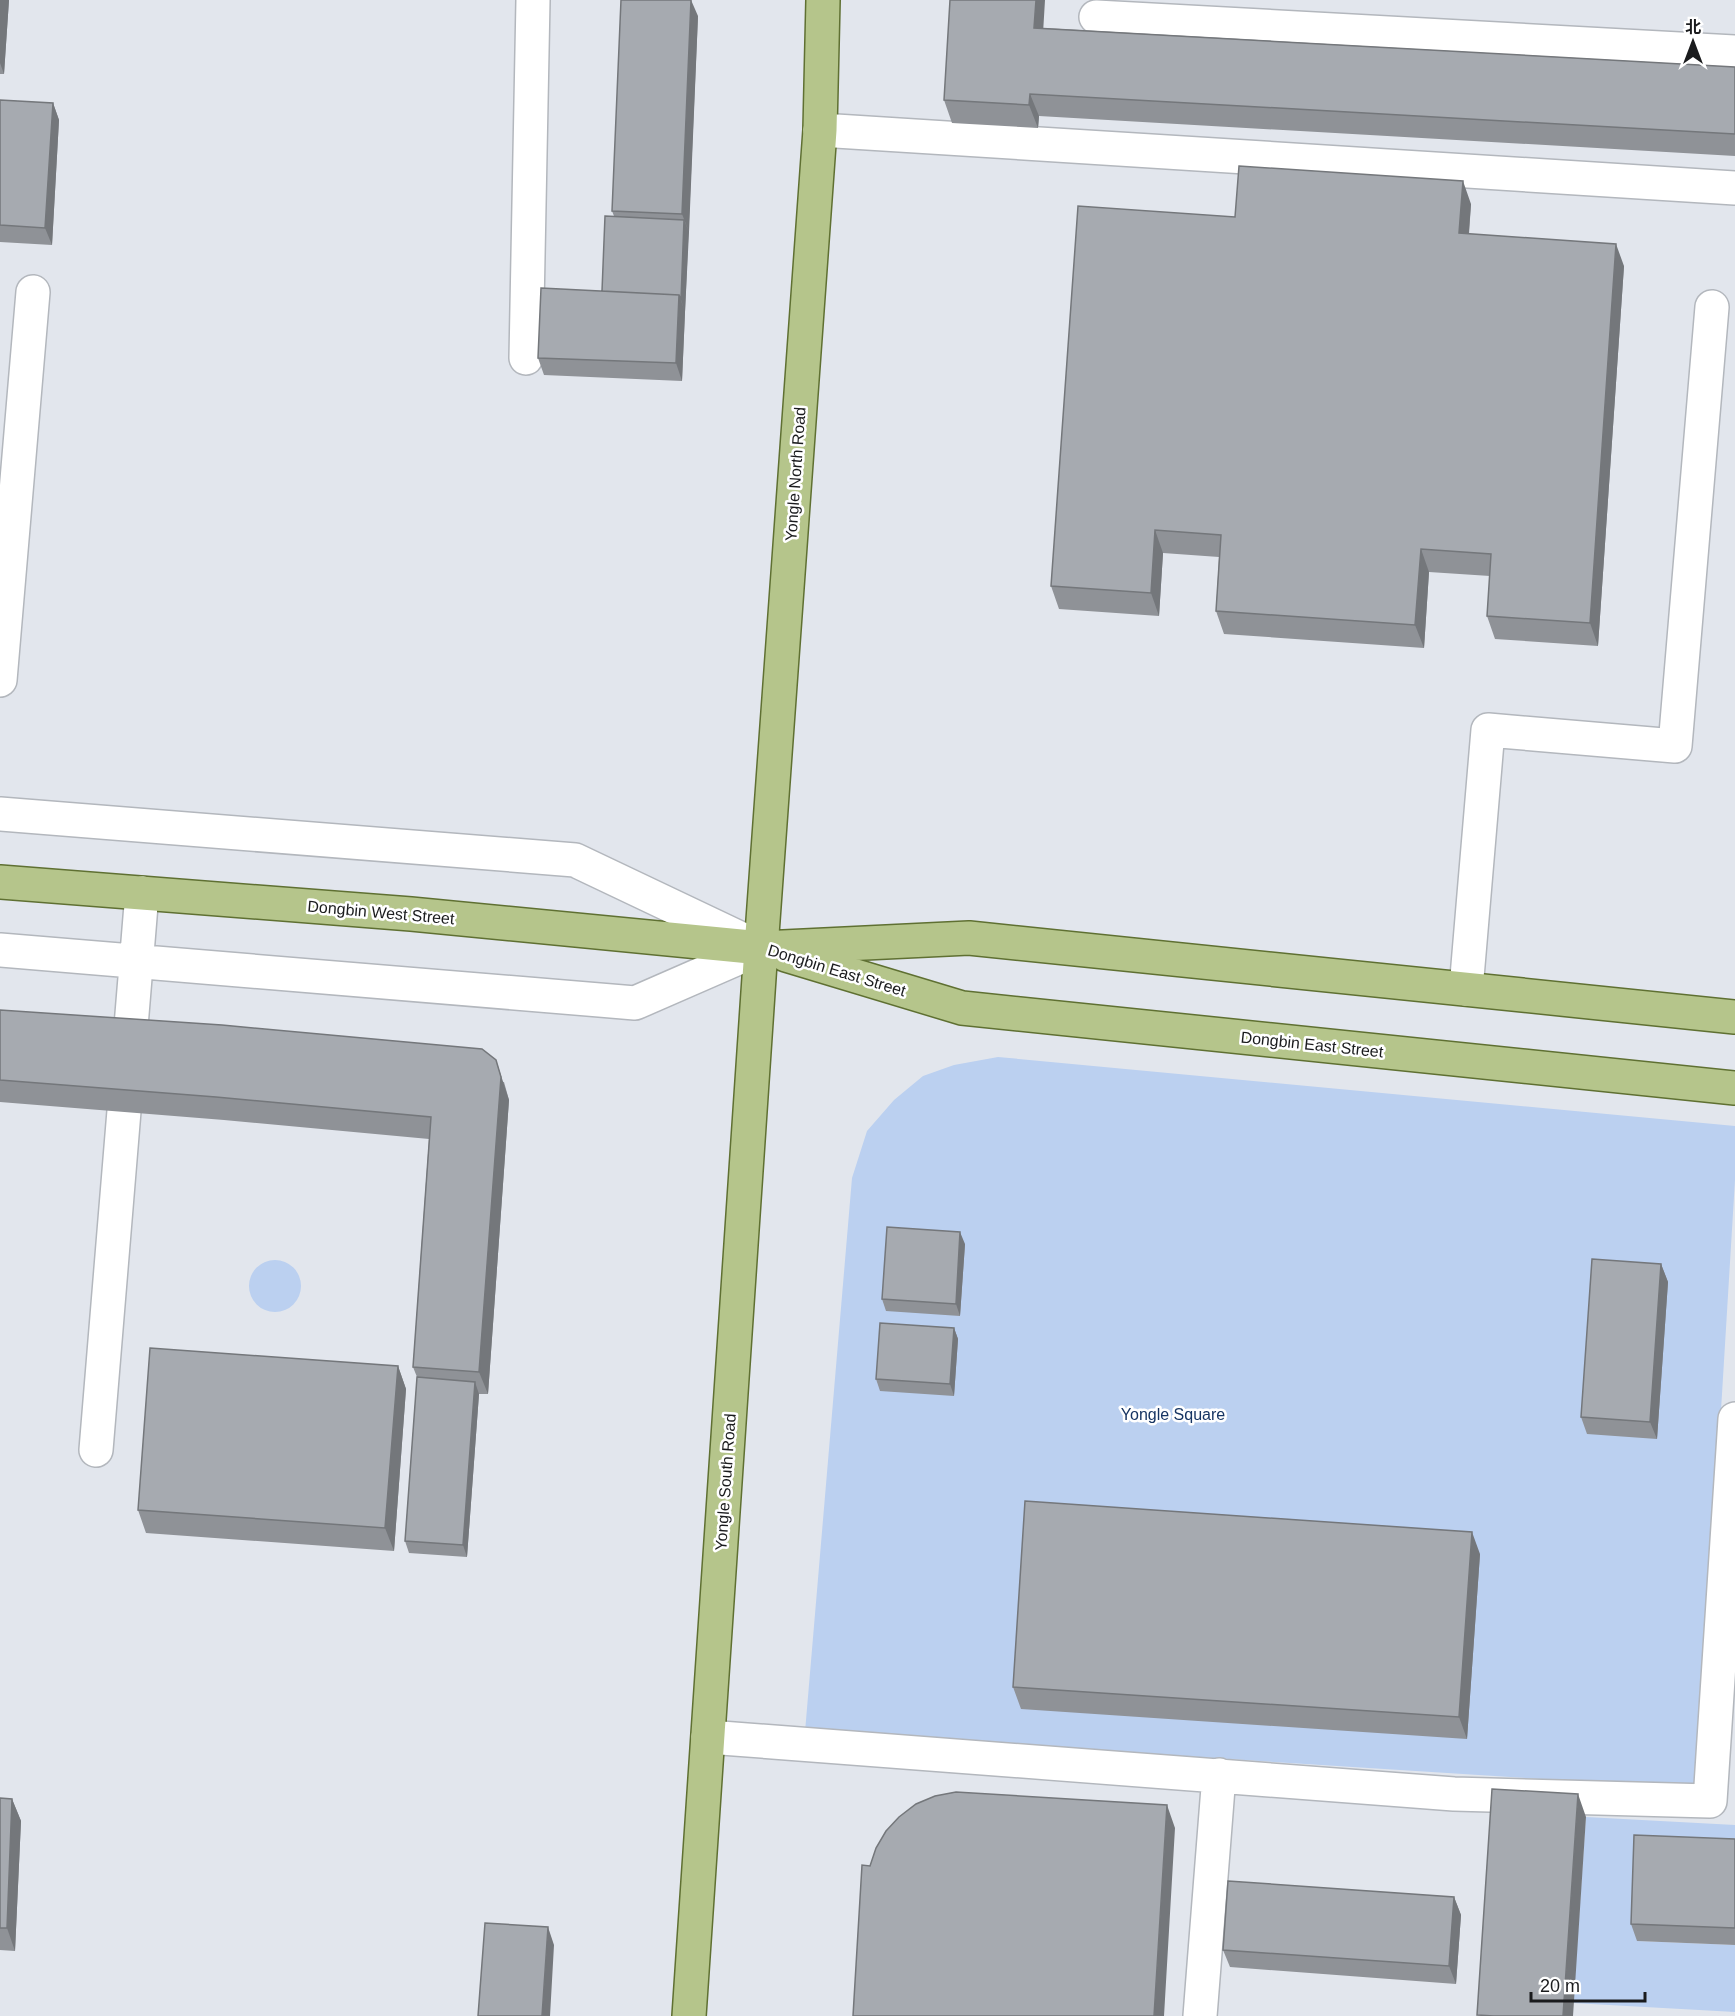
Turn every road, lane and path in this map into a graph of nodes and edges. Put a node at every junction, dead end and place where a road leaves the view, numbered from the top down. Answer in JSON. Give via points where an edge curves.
{"nodes":[{"id":1,"x":533,"y":0,"type":"edge"},
{"id":2,"x":823,"y":0,"type":"edge"},
{"id":3,"x":1096,"y":17,"type":"dead end"},
{"id":4,"x":1735,"y":52,"type":"edge"},
{"id":5,"x":820,"y":130,"type":"junction"},
{"id":6,"x":1735,"y":188,"type":"edge"},
{"id":7,"x":33,"y":292,"type":"dead end"},
{"id":8,"x":1712,"y":306,"type":"dead end"},
{"id":9,"x":526,"y":358,"type":"dead end"},
{"id":10,"x":0,"y":680,"type":"edge"},
{"id":11,"x":0,"y":814,"type":"edge"},
{"id":12,"x":0,"y":882,"type":"edge"},
{"id":13,"x":142,"y":893,"type":"junction"},
{"id":14,"x":761,"y":948,"type":"junction"},
{"id":15,"x":0,"y":950,"type":"edge"},
{"id":16,"x":137,"y":962,"type":"junction"},
{"id":17,"x":1466,"y":989,"type":"junction"},
{"id":18,"x":1735,"y":1017,"type":"edge"},
{"id":19,"x":1735,"y":1088,"type":"edge"},
{"id":20,"x":1735,"y":1419,"type":"edge"},
{"id":21,"x":96,"y":1450,"type":"dead end"},
{"id":22,"x":708,"y":1737,"type":"junction"},
{"id":23,"x":1219,"y":1775,"type":"junction"},
{"id":24,"x":689,"y":2016,"type":"edge"},
{"id":25,"x":1200,"y":2016,"type":"edge"}],
"edges":[{"from":1,"to":9,"type":"street"},
{"from":2,"to":5,"type":"main road","name":"Yongle North Road"},
{"from":3,"to":4,"type":"street"},
{"from":5,"to":6,"type":"street"},
{"from":5,"to":14,"type":"main road","name":"Yongle North Road"},
{"from":7,"to":10,"type":"street"},
{"from":8,"to":17,"type":"street","via":[[1675,746],[1488,730]]},
{"from":11,"to":14,"type":"street","via":[[575,860]]},
{"from":12,"to":13,"type":"main road","name":"Dongbin West Street"},
{"from":13,"to":14,"type":"main road","name":"Dongbin West Street"},
{"from":13,"to":16,"type":"street"},
{"from":14,"to":16,"type":"street","via":[[635,1003]]},
{"from":14,"to":17,"type":"main road","name":"Dongbin East Street","via":[[969,938]]},
{"from":14,"to":19,"type":"main road","name":"Dongbin East Street","via":[[962,1008]]},
{"from":14,"to":22,"type":"main road","name":"Yongle South Road"},
{"from":15,"to":16,"type":"street"},
{"from":16,"to":21,"type":"street"},
{"from":17,"to":18,"type":"main road","name":"Dongbin East Street"},
{"from":20,"to":23,"type":"street","via":[[1710,1801],[1454,1794]]},
{"from":22,"to":23,"type":"street"},
{"from":22,"to":24,"type":"main road","name":"Yongle South Road"},
{"from":23,"to":25,"type":"street"}]}
